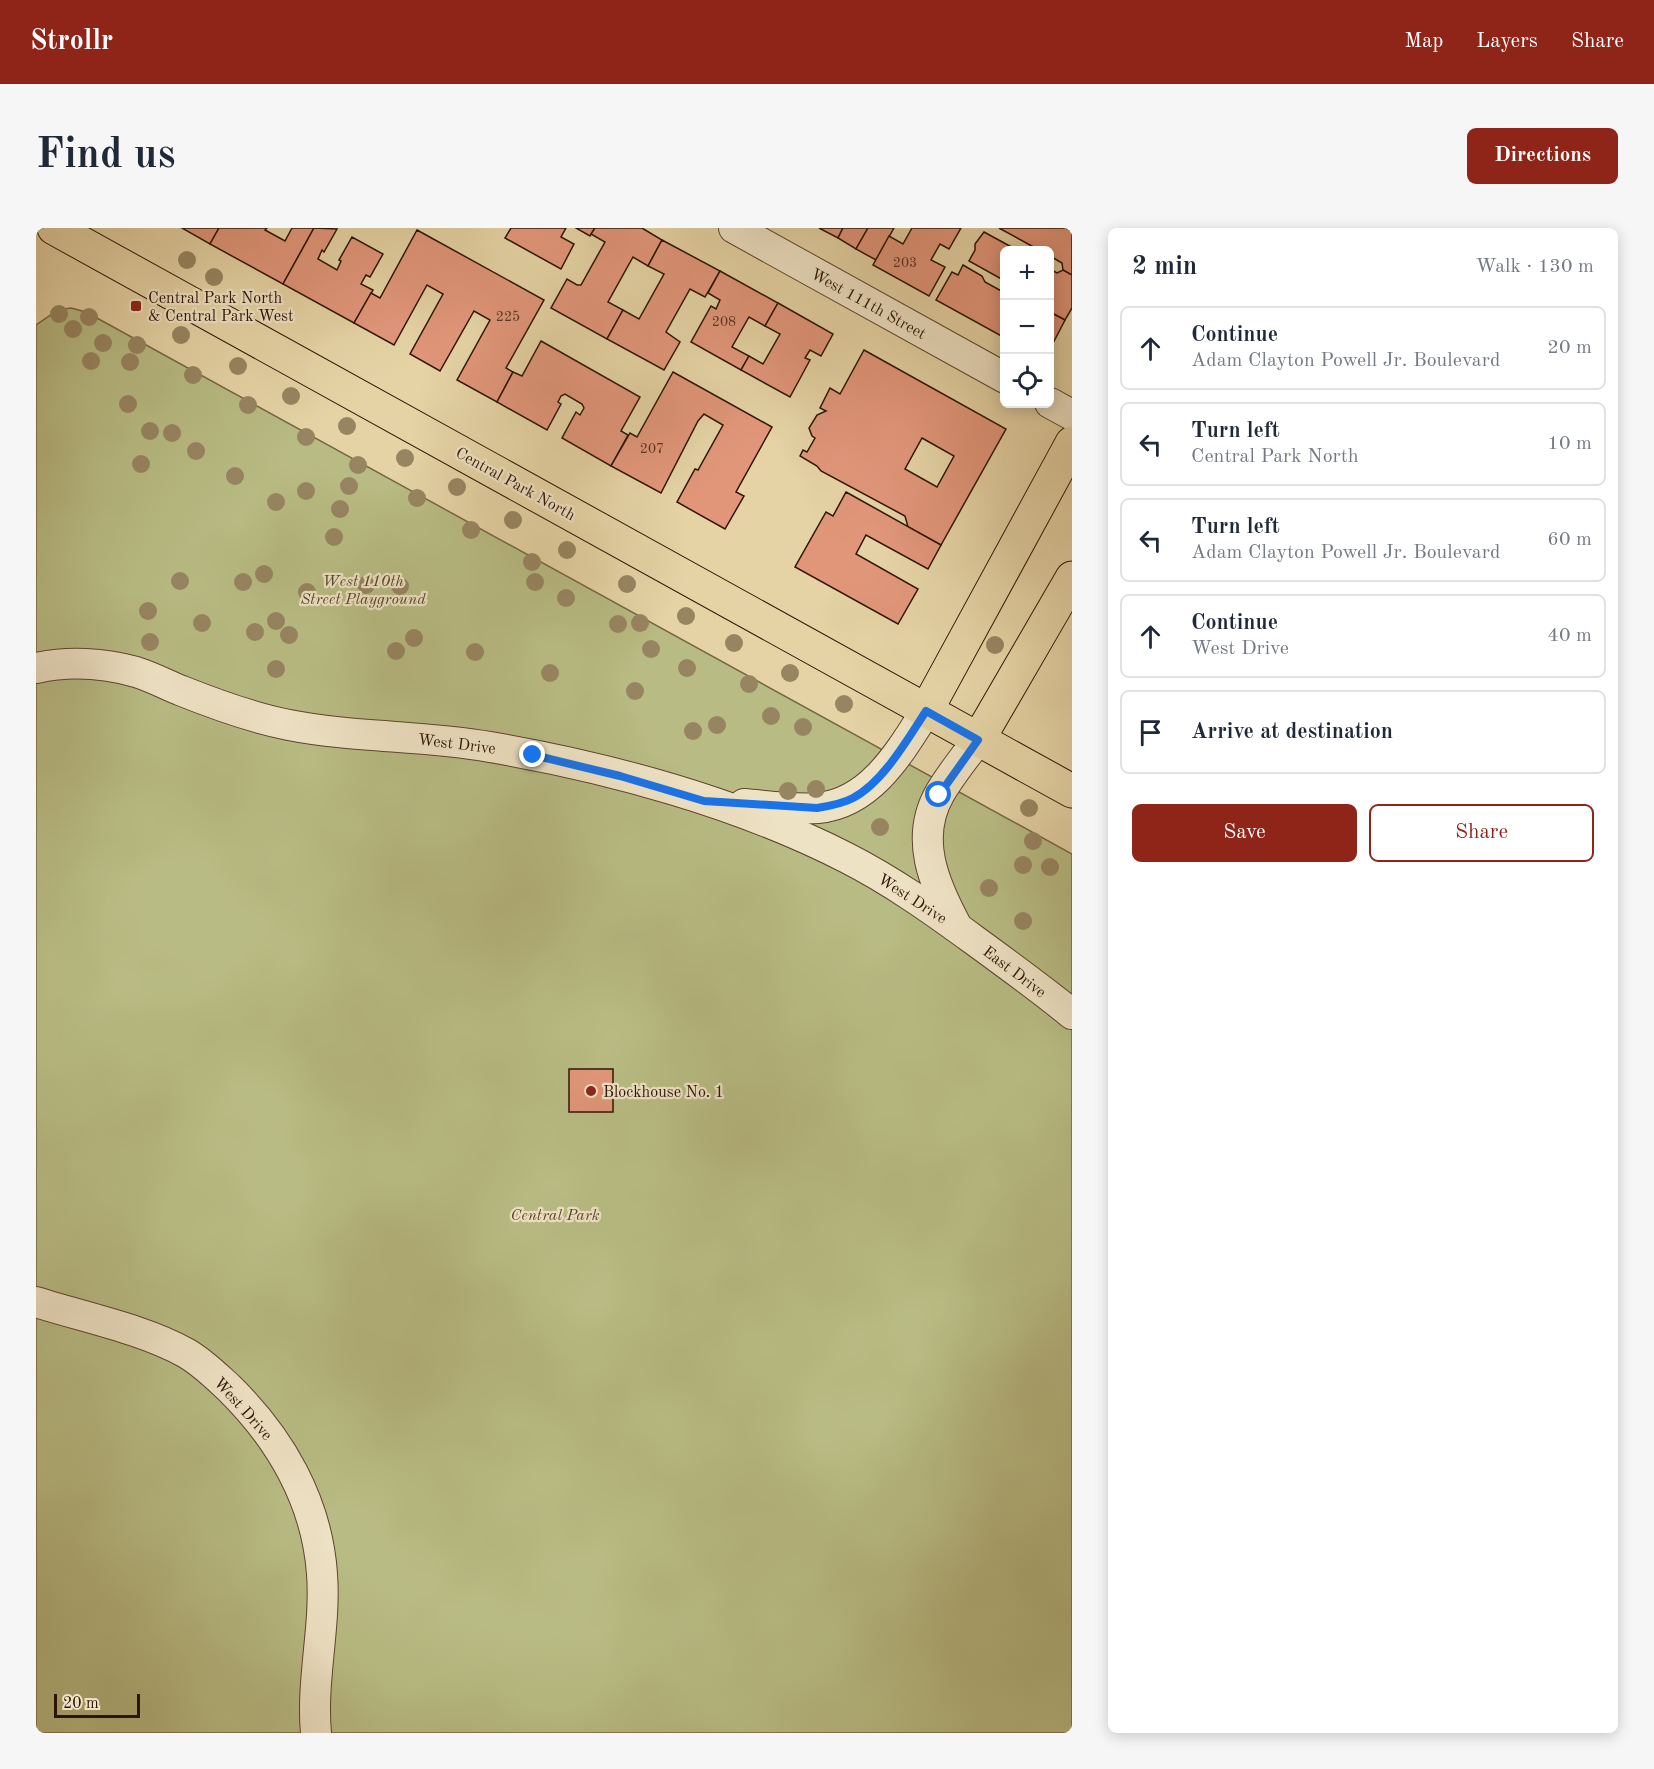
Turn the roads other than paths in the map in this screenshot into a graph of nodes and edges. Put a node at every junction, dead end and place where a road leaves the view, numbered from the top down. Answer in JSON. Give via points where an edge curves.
{"nodes":[{"id":1,"x":54,"y":228,"type":"edge"},
{"id":2,"x":734,"y":228,"type":"edge"},
{"id":3,"x":1000,"y":375,"type":"edge"},
{"id":4,"x":1054,"y":405,"type":"edge"},
{"id":5,"x":1072,"y":415,"type":"edge"},
{"id":6,"x":1072,"y":443,"type":"edge"},
{"id":7,"x":1072,"y":578,"type":"edge"},
{"id":8,"x":36,"y":668,"type":"edge"},
{"id":9,"x":926,"y":711,"type":"junction"},
{"id":10,"x":978,"y":740,"type":"junction"},
{"id":11,"x":1072,"y":791,"type":"edge"},
{"id":12,"x":704,"y":801,"type":"junction"},
{"id":13,"x":958,"y":928,"type":"junction"},
{"id":14,"x":1072,"y":1014,"type":"edge"},
{"id":15,"x":36,"y":1302,"type":"edge"},
{"id":16,"x":316,"y":1733,"type":"edge"}],
"edges":[{"from":1,"to":9,"type":"main road","name":"Central Park North"},
{"from":2,"to":3,"type":"street","name":"West 111th Street"},
{"from":4,"to":5,"type":"street"},
{"from":6,"to":9,"type":"main road"},
{"from":7,"to":10,"type":"main road"},
{"from":8,"to":12,"type":"street","name":"West Drive","via":[[80,664],[120,668],[234,710],[289,725],[493,747],[620,776]]},
{"from":9,"to":10,"type":"main road","name":"Central Park North"},
{"from":9,"to":12,"type":"street","via":[[886,768],[853,798],[804,809]]},
{"from":10,"to":11,"type":"main road","name":"Central Park North"},
{"from":10,"to":13,"type":"street","via":[[939,795],[928,835],[935,882]]},
{"from":12,"to":13,"type":"street","name":"West Drive","via":[[846,858]]},
{"from":13,"to":14,"type":"street","name":"East Drive"},
{"from":15,"to":16,"type":"street","name":"West Drive","via":[[130,1331],[187,1354],[240,1399],[270,1433],[300,1485],[319,1550],[323,1596],[316,1668]]}]}
